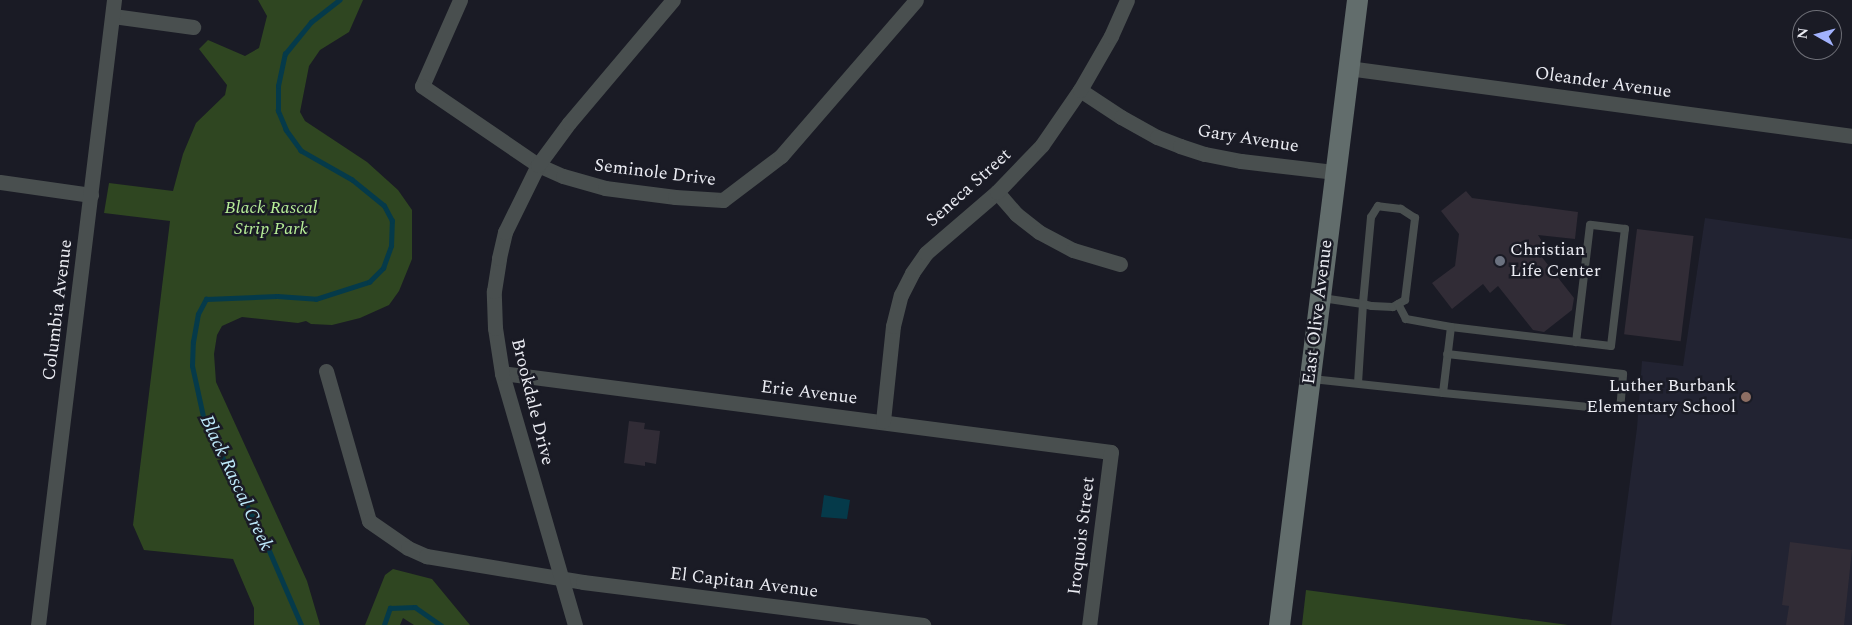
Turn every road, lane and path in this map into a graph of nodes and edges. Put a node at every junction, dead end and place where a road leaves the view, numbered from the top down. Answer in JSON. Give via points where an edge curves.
{"nodes":[{"id":1,"x":114,"y":0,"type":"edge"},
{"id":2,"x":460,"y":0,"type":"edge"},
{"id":3,"x":673,"y":0,"type":"edge"},
{"id":4,"x":916,"y":0,"type":"edge"},
{"id":5,"x":1127,"y":0,"type":"edge"},
{"id":6,"x":1357,"y":0,"type":"edge"},
{"id":7,"x":112,"y":16,"type":"junction"},
{"id":8,"x":193,"y":27,"type":"dead end"},
{"id":9,"x":1348,"y":68,"type":"junction"},
{"id":10,"x":1080,"y":90,"type":"junction"},
{"id":11,"x":1852,"y":136,"type":"edge"},
{"id":12,"x":538,"y":165,"type":"junction"},
{"id":13,"x":1335,"y":172,"type":"junction"},
{"id":14,"x":0,"y":182,"type":"edge"},
{"id":15,"x":997,"y":192,"type":"junction"},
{"id":16,"x":91,"y":195,"type":"junction"},
{"id":17,"x":1120,"y":264,"type":"dead end"},
{"id":18,"x":1320,"y":298,"type":"junction"},
{"id":19,"x":1363,"y":304,"type":"junction"},
{"id":20,"x":1398,"y":304,"type":"junction"},
{"id":21,"x":1451,"y":327,"type":"junction"},
{"id":22,"x":1576,"y":342,"type":"junction"},
{"id":23,"x":1447,"y":354,"type":"junction"},
{"id":24,"x":326,"y":371,"type":"dead end"},
{"id":25,"x":502,"y":373,"type":"junction"},
{"id":26,"x":1310,"y":378,"type":"junction"},
{"id":27,"x":1358,"y":383,"type":"junction"},
{"id":28,"x":1443,"y":393,"type":"junction"},
{"id":29,"x":883,"y":421,"type":"junction"},
{"id":30,"x":1111,"y":452,"type":"joint"},
{"id":31,"x":561,"y":577,"type":"junction"},
{"id":32,"x":874,"y":622,"type":"edge"},
{"id":33,"x":38,"y":625,"type":"edge"},
{"id":34,"x":575,"y":625,"type":"edge"},
{"id":35,"x":923,"y":625,"type":"edge"},
{"id":36,"x":1089,"y":625,"type":"edge"},
{"id":37,"x":1279,"y":625,"type":"edge"}],
"edges":[{"from":1,"to":7,"type":"street","name":"Columbia Avenue"},
{"from":2,"to":12,"type":"street","name":"Seminole Drive","via":[[422,86]]},
{"from":3,"to":12,"type":"street","name":"Brookdale Drive"},
{"from":4,"to":12,"type":"street","name":"Seminole Drive","via":[[781,156],[724,200],[605,188]]},
{"from":5,"to":10,"type":"street","name":"Seneca Street","via":[[1112,36]]},
{"from":6,"to":9,"type":"main road","name":"East Olive Avenue"},
{"from":7,"to":8,"type":"street"},
{"from":7,"to":16,"type":"street","name":"Columbia Avenue"},
{"from":9,"to":11,"type":"street","name":"Oleander Avenue"},
{"from":9,"to":13,"type":"main road","name":"East Olive Avenue"},
{"from":10,"to":13,"type":"street","name":"Gary Avenue","via":[[1157,137],[1204,154]]},
{"from":10,"to":15,"type":"street","name":"Seneca Street","via":[[1042,145]]},
{"from":12,"to":25,"type":"street","name":"Brookdale Drive","via":[[505,232],[498,258],[494,291],[495,328]]},
{"from":13,"to":18,"type":"main road","name":"East Olive Avenue"},
{"from":14,"to":16,"type":"street"},
{"from":15,"to":17,"type":"street","via":[[1016,214],[1039,232],[1074,250]]},
{"from":15,"to":29,"type":"street","name":"Seneca Street","via":[[926,253],[912,273],[893,326]]},
{"from":16,"to":33,"type":"street","name":"Columbia Avenue"},
{"from":18,"to":19,"type":"lane"},
{"from":18,"to":26,"type":"main road","name":"East Olive Avenue"},
{"from":19,"to":20,"type":"lane","via":[[1393,307]]},
{"from":19,"to":20,"type":"lane","via":[[1371,217],[1378,206],[1401,209],[1414,218],[1405,300]]},
{"from":19,"to":27,"type":"lane"},
{"from":20,"to":21,"type":"lane","via":[[1406,319]]},
{"from":21,"to":22,"type":"lane"},
{"from":21,"to":23,"type":"lane"},
{"from":22,"to":22,"type":"lane","via":[[1611,346],[1625,229],[1590,225]]},
{"from":23,"to":28,"type":"lane"},
{"from":23,"to":28,"type":"lane","via":[[1623,374],[1620,410]]},
{"from":24,"to":31,"type":"street","name":"El Capitan Avenue","via":[[369,521],[408,548],[426,556]]},
{"from":25,"to":29,"type":"street","name":"Erie Avenue"},
{"from":25,"to":31,"type":"street","name":"Brookdale Drive"},
{"from":26,"to":27,"type":"lane"},
{"from":26,"to":37,"type":"main road","name":"East Olive Avenue"},
{"from":27,"to":28,"type":"lane"},
{"from":29,"to":30,"type":"street","name":"Erie Avenue"},
{"from":30,"to":36,"type":"street","name":"Iroquois Street"},
{"from":31,"to":32,"type":"street","name":"El Capitan Avenue"},
{"from":31,"to":34,"type":"street","name":"Brookdale Drive"},
{"from":32,"to":35,"type":"street","name":"El Capitan Avenue"}]}
